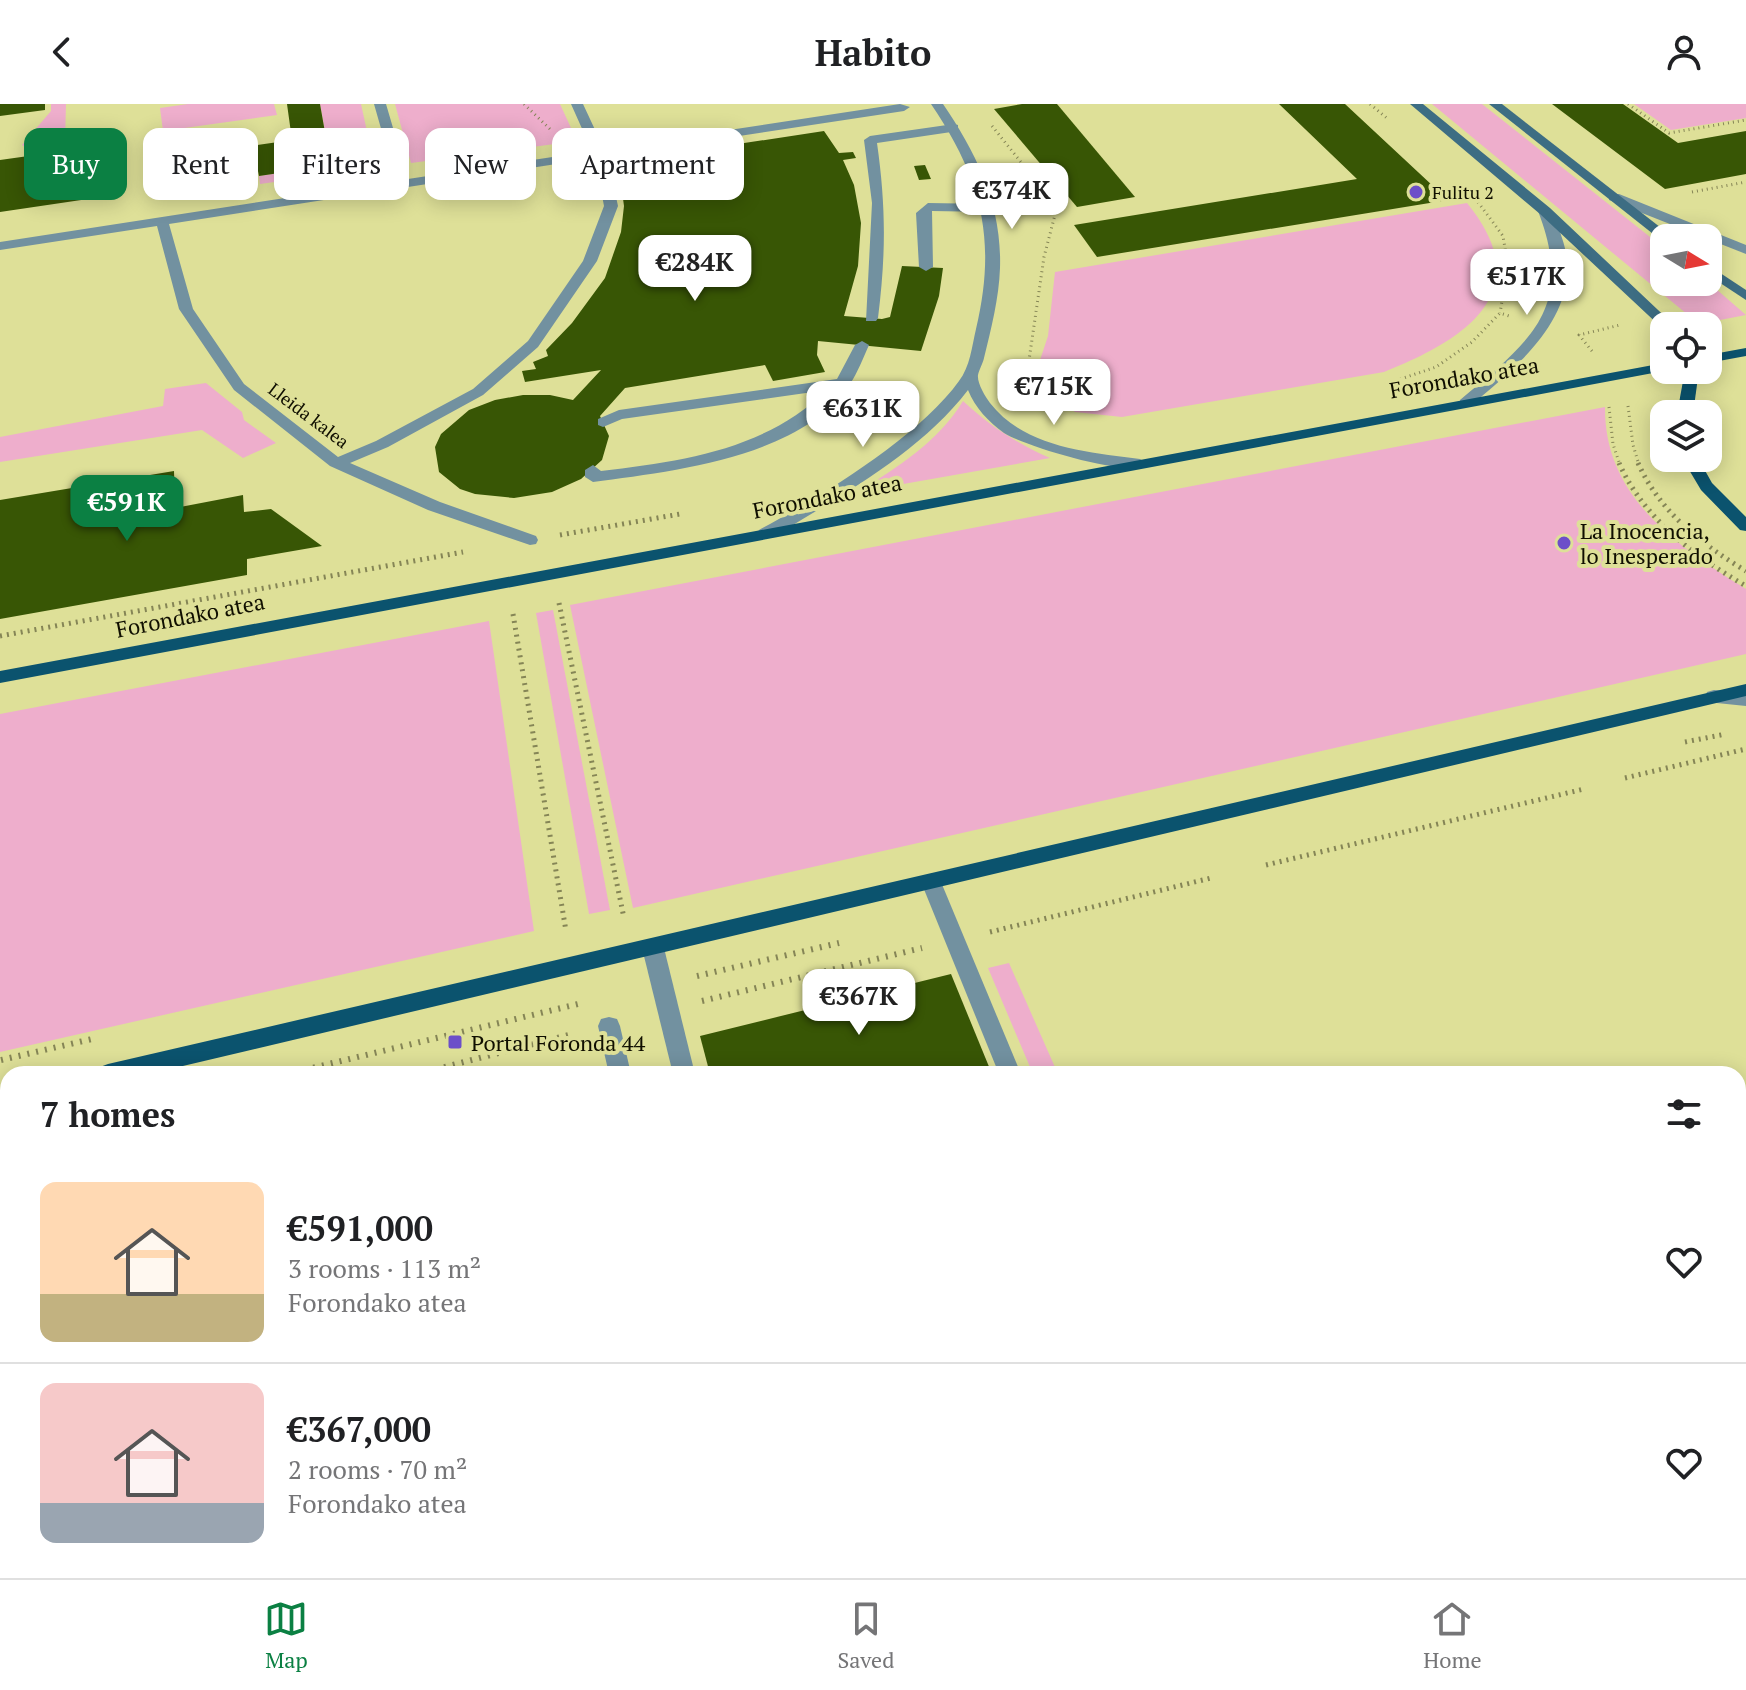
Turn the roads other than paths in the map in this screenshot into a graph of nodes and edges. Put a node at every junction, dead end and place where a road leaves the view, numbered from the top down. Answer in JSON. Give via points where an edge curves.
{"nodes":[{"id":1,"x":380,"y":104,"type":"edge"},
{"id":2,"x":577,"y":104,"type":"edge"},
{"id":3,"x":937,"y":104,"type":"edge"},
{"id":4,"x":1416,"y":104,"type":"edge"},
{"id":5,"x":1495,"y":104,"type":"edge"},
{"id":6,"x":904,"y":107,"type":"dead end"},
{"id":7,"x":387,"y":128,"type":"edge"},
{"id":8,"x":588,"y":128,"type":"edge"},
{"id":9,"x":954,"y":128,"type":"junction"},
{"id":10,"x":744,"y":132,"type":"edge"},
{"id":11,"x":552,"y":161,"type":"edge"},
{"id":12,"x":409,"y":183,"type":"edge"},
{"id":13,"x":1614,"y":197,"type":"junction"},
{"id":14,"x":299,"y":200,"type":"edge"},
{"id":15,"x":610,"y":200,"type":"edge"},
{"id":16,"x":990,"y":208,"type":"junction"},
{"id":17,"x":1545,"y":211,"type":"junction"},
{"id":18,"x":162,"y":221,"type":"junction"},
{"id":19,"x":1650,"y":225,"type":"edge"},
{"id":20,"x":0,"y":246,"type":"edge"},
{"id":21,"x":1746,"y":250,"type":"edge"},
{"id":22,"x":926,"y":267,"type":"dead end"},
{"id":23,"x":1722,"y":279,"type":"edge"},
{"id":24,"x":1746,"y":296,"type":"edge"},
{"id":25,"x":1653,"y":312,"type":"edge"},
{"id":26,"x":871,"y":318,"type":"dead end"},
{"id":27,"x":862,"y":345,"type":"dead end"},
{"id":28,"x":1746,"y":352,"type":"edge"},
{"id":29,"x":1722,"y":356,"type":"edge"},
{"id":30,"x":1650,"y":370,"type":"edge"},
{"id":31,"x":970,"y":376,"type":"junction"},
{"id":32,"x":843,"y":383,"type":"junction"},
{"id":33,"x":1465,"y":403,"type":"junction"},
{"id":34,"x":603,"y":422,"type":"dead end"},
{"id":35,"x":336,"y":463,"type":"junction"},
{"id":36,"x":1140,"y":464,"type":"junction"},
{"id":37,"x":593,"y":470,"type":"dead end"},
{"id":38,"x":1696,"y":472,"type":"edge"},
{"id":39,"x":1746,"y":526,"type":"edge"},
{"id":40,"x":765,"y":534,"type":"junction"},
{"id":41,"x":530,"y":540,"type":"dead end"},
{"id":42,"x":0,"y":677,"type":"edge"},
{"id":43,"x":1746,"y":690,"type":"edge"},
{"id":44,"x":1714,"y":697,"type":"junction"},
{"id":45,"x":1746,"y":699,"type":"edge"},
{"id":46,"x":931,"y":882,"type":"junction"},
{"id":47,"x":642,"y":950,"type":"junction"},
{"id":48,"x":609,"y":1026,"type":"road end"},
{"id":49,"x":165,"y":1066,"type":"edge"},
{"id":50,"x":618,"y":1066,"type":"edge"},
{"id":51,"x":682,"y":1066,"type":"edge"},
{"id":52,"x":1007,"y":1066,"type":"edge"}],
"edges":[{"from":1,"to":7,"type":"street"},
{"from":2,"to":8,"type":"street"},
{"from":3,"to":9,"type":"street"},
{"from":4,"to":17,"type":"street"},
{"from":5,"to":13,"type":"street"},
{"from":6,"to":10,"type":"street"},
{"from":9,"to":16,"type":"street"},
{"from":9,"to":26,"type":"street","via":[[870,140],[879,203]]},
{"from":11,"to":12,"type":"street"},
{"from":13,"to":19,"type":"street"},
{"from":13,"to":21,"type":"street"},
{"from":14,"to":18,"type":"street"},
{"from":15,"to":35,"type":"street","via":[[590,261],[533,344],[478,392]]},
{"from":16,"to":22,"type":"street","via":[[928,207],[923,213]]},
{"from":16,"to":31,"type":"street","via":[[994,270]]},
{"from":17,"to":25,"type":"street"},
{"from":17,"to":33,"type":"street","via":[[1558,246],[1558,295],[1521,355]]},
{"from":18,"to":20,"type":"street"},
{"from":18,"to":35,"type":"street","name":"Lleida kalea","via":[[186,309],[239,387]]},
{"from":23,"to":24,"type":"street"},
{"from":27,"to":32,"type":"street"},
{"from":28,"to":29,"type":"main road"},
{"from":30,"to":33,"type":"main road","name":"Forondako atea"},
{"from":31,"to":36,"type":"street","via":[[980,400],[1022,436],[1083,455]]},
{"from":31,"to":40,"type":"street","via":[[929,426]]},
{"from":32,"to":34,"type":"street","via":[[619,415]]},
{"from":32,"to":37,"type":"street","via":[[809,415],[749,448],[676,466],[593,477]]},
{"from":33,"to":36,"type":"main road","name":"Forondako atea"},
{"from":35,"to":41,"type":"street","name":"Lleida kalea"},
{"from":36,"to":40,"type":"main road","name":"Forondako atea"},
{"from":38,"to":39,"type":"main road"},
{"from":40,"to":42,"type":"main road","name":"Forondako atea"},
{"from":43,"to":44,"type":"main road"},
{"from":44,"to":45,"type":"street"},
{"from":44,"to":46,"type":"main road"},
{"from":46,"to":47,"type":"main road"},
{"from":46,"to":52,"type":"street"},
{"from":47,"to":49,"type":"main road"},
{"from":47,"to":51,"type":"street","via":[[662,985]]},
{"from":48,"to":50,"type":"street"}]}
